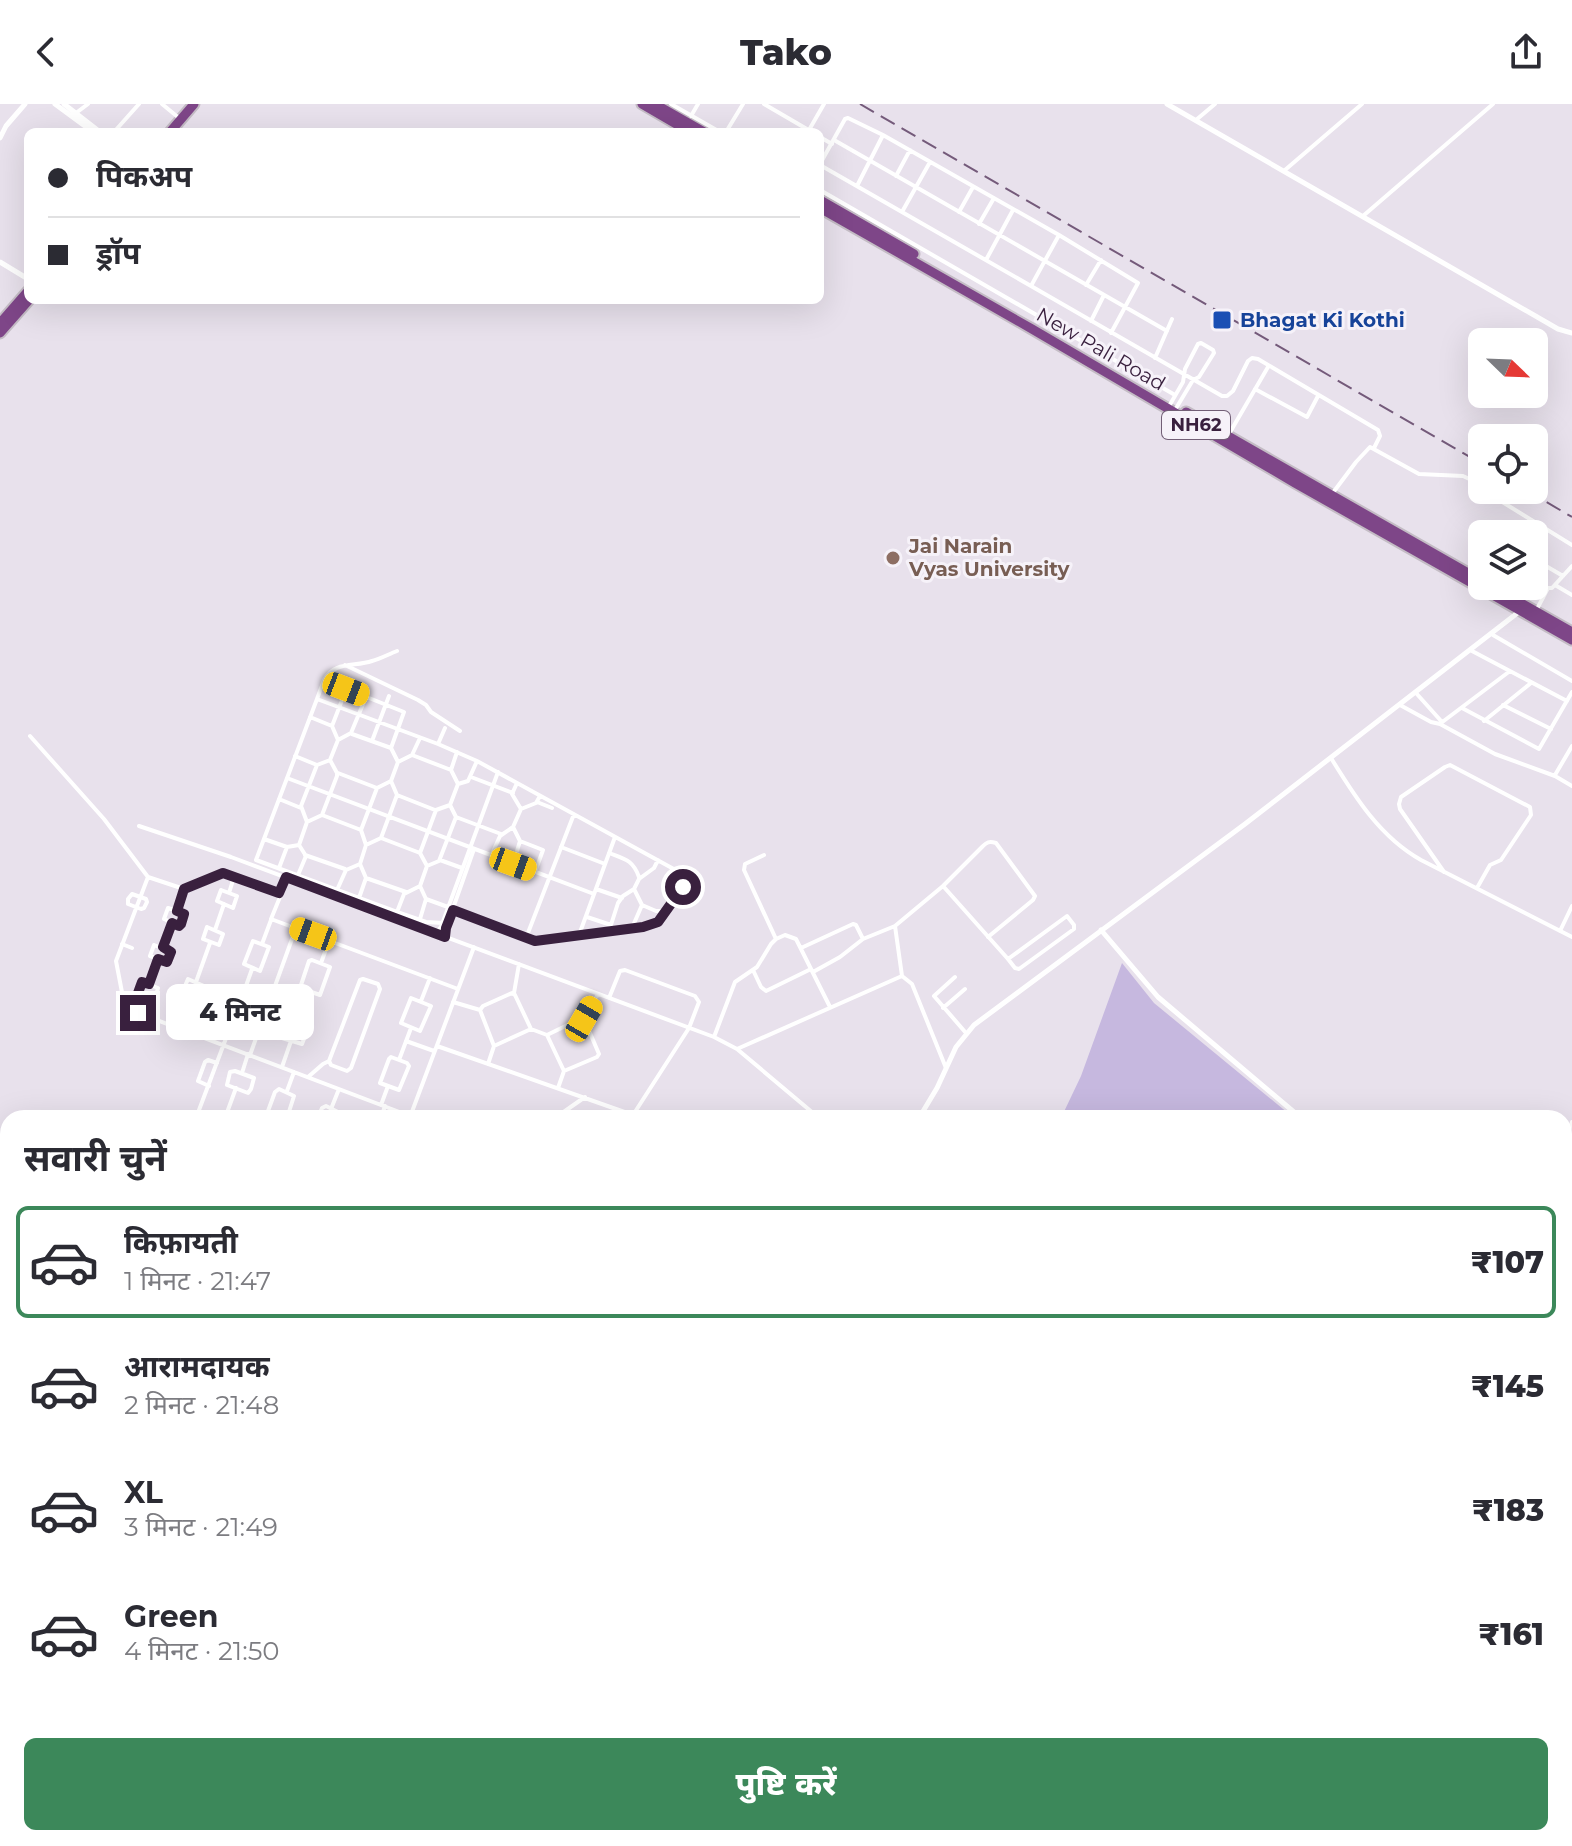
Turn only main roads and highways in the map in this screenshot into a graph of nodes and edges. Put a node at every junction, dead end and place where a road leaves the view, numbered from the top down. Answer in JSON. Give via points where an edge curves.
{"nodes":[{"id":1,"x":194,"y":104,"type":"edge"},
{"id":2,"x":201,"y":104,"type":"edge"},
{"id":3,"x":642,"y":104,"type":"edge"},
{"id":4,"x":655,"y":104,"type":"edge"},
{"id":5,"x":174,"y":128,"type":"edge"},
{"id":6,"x":180,"y":128,"type":"edge"},
{"id":7,"x":683,"y":128,"type":"edge"},
{"id":8,"x":697,"y":128,"type":"edge"},
{"id":9,"x":824,"y":202,"type":"edge"},
{"id":10,"x":824,"y":210,"type":"edge"},
{"id":11,"x":24,"y":296,"type":"edge"},
{"id":12,"x":25,"y":304,"type":"edge"},
{"id":13,"x":0,"y":323,"type":"edge"},
{"id":14,"x":0,"y":333,"type":"edge"},
{"id":15,"x":1173,"y":405,"type":"junction"},
{"id":16,"x":1468,"y":573,"type":"edge"},
{"id":17,"x":1516,"y":600,"type":"edge"},
{"id":18,"x":1572,"y":632,"type":"edge"},
{"id":19,"x":1572,"y":640,"type":"edge"}],
"edges":[{"from":1,"to":5,"type":"highway"},
{"from":2,"to":6,"type":"highway"},
{"from":3,"to":7,"type":"highway"},
{"from":4,"to":8,"type":"highway"},
{"from":9,"to":15,"type":"highway","name":"New Pali Road","number":"NH62"},
{"from":10,"to":15,"type":"highway","name":"New Pali Road","number":"NH62"},
{"from":11,"to":13,"type":"highway"},
{"from":12,"to":14,"type":"highway"},
{"from":15,"to":16,"type":"highway","name":"New Pali Road","number":"NH62"},
{"from":15,"to":19,"type":"highway","name":"New Pali Road","number":"NH62","via":[[1295,483]]},
{"from":17,"to":18,"type":"highway"}]}
